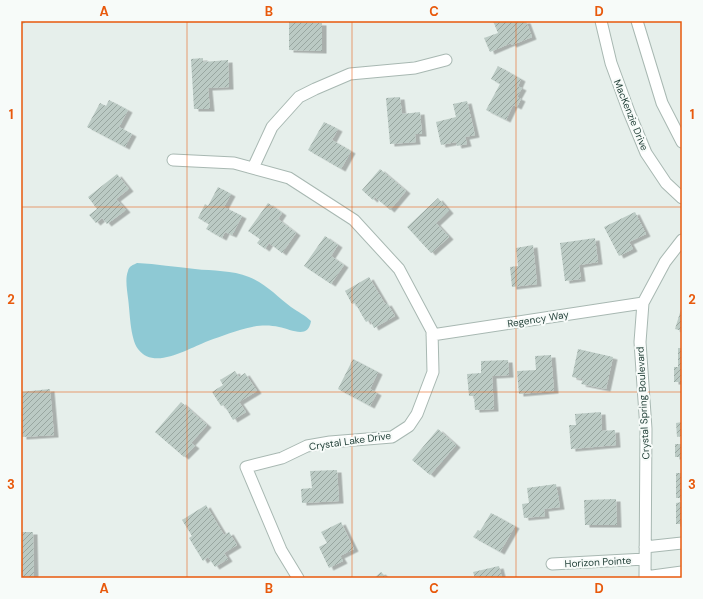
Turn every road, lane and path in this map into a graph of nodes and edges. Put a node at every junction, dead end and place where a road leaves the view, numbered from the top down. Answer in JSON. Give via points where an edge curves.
{"nodes":[{"id":1,"x":601,"y":21,"type":"edge"},
{"id":2,"x":637,"y":21,"type":"edge"},
{"id":3,"x":446,"y":60,"type":"dead end"},
{"id":4,"x":682,"y":142,"type":"edge"},
{"id":5,"x":173,"y":160,"type":"dead end"},
{"id":6,"x":253,"y":168,"type":"junction"},
{"id":7,"x":682,"y":198,"type":"edge"},
{"id":8,"x":682,"y":240,"type":"edge"},
{"id":9,"x":643,"y":303,"type":"junction"},
{"id":10,"x":432,"y":335,"type":"junction"},
{"id":11,"x":682,"y":543,"type":"edge"},
{"id":12,"x":645,"y":547,"type":"junction"},
{"id":13,"x":645,"y":559,"type":"junction"},
{"id":14,"x":552,"y":564,"type":"dead end"},
{"id":15,"x":682,"y":572,"type":"edge"},
{"id":16,"x":645,"y":577,"type":"edge"},
{"id":17,"x":298,"y":578,"type":"edge"}],
"edges":[{"from":1,"to":7,"type":"street","name":"MacKenzie Drive","via":[[611,63],[646,152],[666,182]]},
{"from":2,"to":4,"type":"street","via":[[662,103]]},
{"from":3,"to":6,"type":"street","via":[[416,68],[350,74],[299,97],[272,127]]},
{"from":5,"to":6,"type":"street","name":"Crystal Lake Drive","via":[[234,163]]},
{"from":6,"to":10,"type":"street","name":"Crystal Lake Drive","via":[[289,178],[354,220],[399,269]]},
{"from":8,"to":9,"type":"street","name":"Crystal Spring Boulevard","via":[[665,262]]},
{"from":9,"to":10,"type":"street","name":"Regency Way"},
{"from":9,"to":12,"type":"street","name":"Crystal Spring Boulevard","via":[[640,342],[646,429]]},
{"from":10,"to":17,"type":"street","name":"Crystal Lake Drive","via":[[433,372],[417,414],[409,426],[392,437],[307,446],[282,458],[246,467],[281,550]]},
{"from":11,"to":12,"type":"street"},
{"from":12,"to":13,"type":"street","name":"Crystal Spring Boulevard"},
{"from":13,"to":14,"type":"street","name":"Horizon Pointe"},
{"from":13,"to":16,"type":"street","name":"Crystal Spring Boulevard"},
{"from":15,"to":16,"type":"street"}]}
